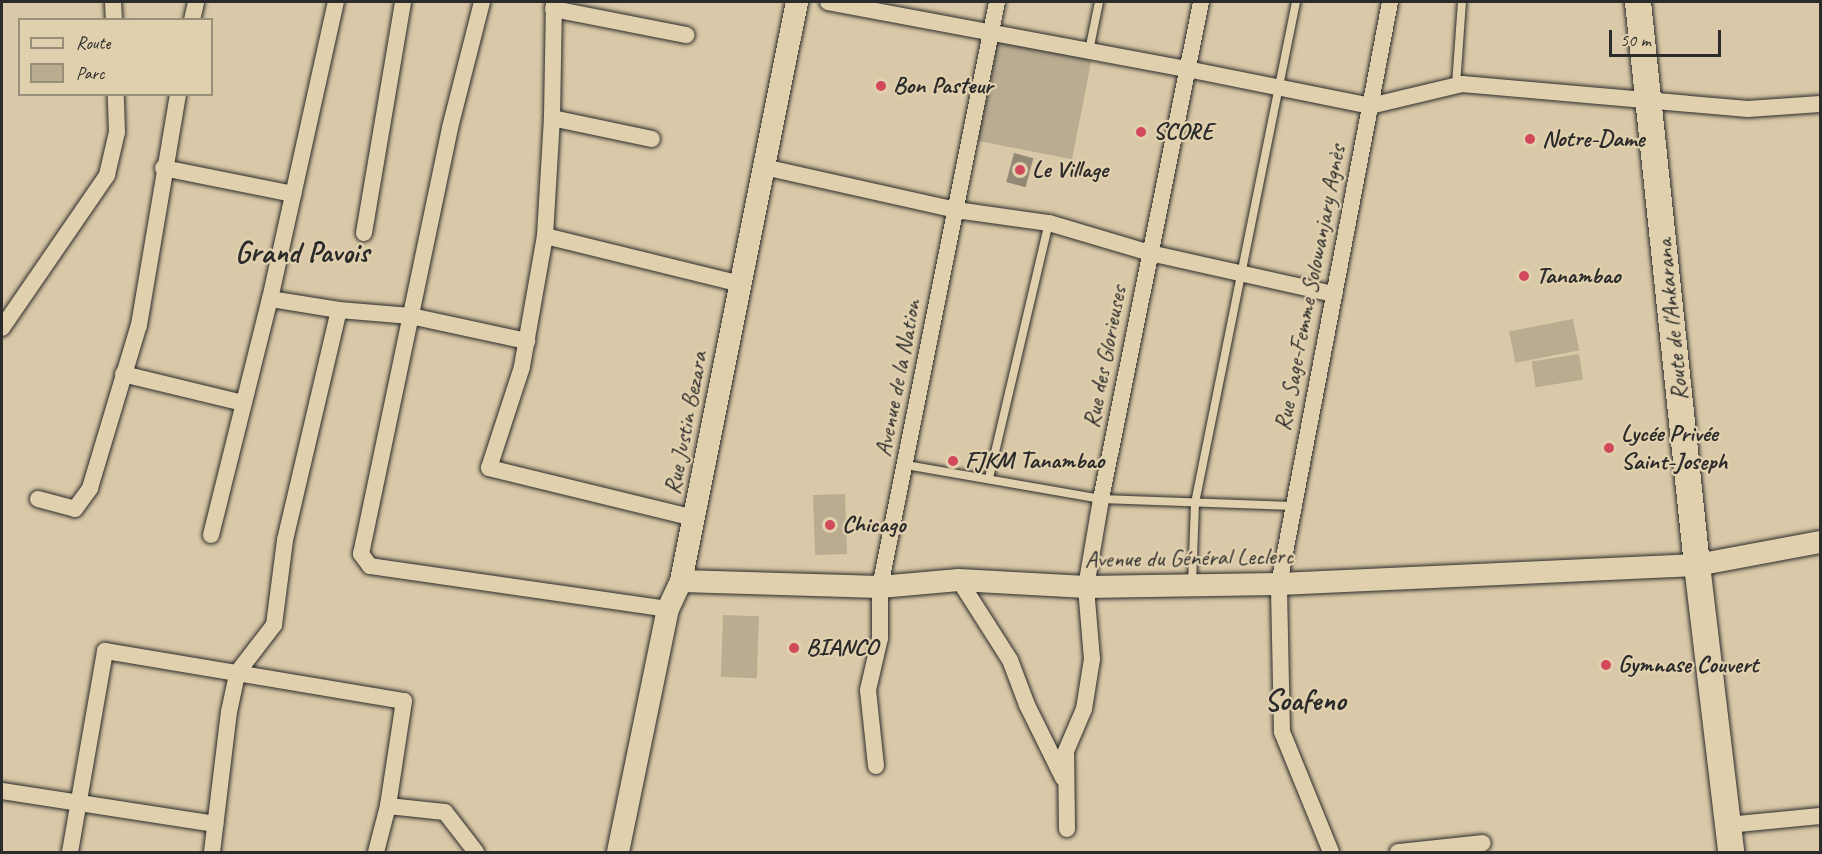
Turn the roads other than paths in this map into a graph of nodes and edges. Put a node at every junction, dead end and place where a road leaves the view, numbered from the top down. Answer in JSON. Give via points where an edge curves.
{"nodes":[{"id":1,"x":113,"y":2,"type":"edge"},
{"id":2,"x":196,"y":2,"type":"edge"},
{"id":3,"x":336,"y":2,"type":"edge"},
{"id":4,"x":403,"y":2,"type":"edge"},
{"id":5,"x":482,"y":2,"type":"edge"},
{"id":6,"x":797,"y":2,"type":"edge"},
{"id":7,"x":828,"y":2,"type":"edge"},
{"id":8,"x":998,"y":2,"type":"edge"},
{"id":9,"x":1099,"y":2,"type":"edge"},
{"id":10,"x":1201,"y":2,"type":"edge"},
{"id":11,"x":1296,"y":2,"type":"edge"},
{"id":12,"x":1390,"y":2,"type":"edge"},
{"id":13,"x":1462,"y":2,"type":"edge"},
{"id":14,"x":1638,"y":2,"type":"edge"},
{"id":15,"x":553,"y":5,"type":"edge"},
{"id":16,"x":894,"y":8,"type":"edge"},
{"id":17,"x":114,"y":18,"type":"edge"},
{"id":18,"x":192,"y":18,"type":"edge"},
{"id":19,"x":990,"y":33,"type":"junction"},
{"id":20,"x":686,"y":35,"type":"dead end"},
{"id":21,"x":1089,"y":51,"type":"junction"},
{"id":22,"x":1188,"y":69,"type":"junction"},
{"id":23,"x":1456,"y":84,"type":"junction"},
{"id":24,"x":1277,"y":87,"type":"junction"},
{"id":25,"x":116,"y":96,"type":"edge"},
{"id":26,"x":178,"y":96,"type":"edge"},
{"id":27,"x":1649,"y":102,"type":"junction"},
{"id":28,"x":1821,"y":104,"type":"edge"},
{"id":29,"x":1370,"y":106,"type":"junction"},
{"id":30,"x":552,"y":118,"type":"junction"},
{"id":31,"x":652,"y":139,"type":"dead end"},
{"id":32,"x":764,"y":167,"type":"junction"},
{"id":33,"x":164,"y":168,"type":"junction"},
{"id":34,"x":293,"y":194,"type":"junction"},
{"id":35,"x":956,"y":210,"type":"junction"},
{"id":36,"x":1049,"y":223,"type":"junction"},
{"id":37,"x":364,"y":233,"type":"dead end"},
{"id":38,"x":545,"y":236,"type":"junction"},
{"id":39,"x":1150,"y":253,"type":"junction"},
{"id":40,"x":1240,"y":273,"type":"junction"},
{"id":41,"x":741,"y":284,"type":"junction"},
{"id":42,"x":1334,"y":294,"type":"junction"},
{"id":43,"x":270,"y":299,"type":"junction"},
{"id":44,"x":339,"y":310,"type":"junction"},
{"id":45,"x":411,"y":316,"type":"junction"},
{"id":46,"x":2,"y":326,"type":"edge"},
{"id":47,"x":527,"y":341,"type":"junction"},
{"id":48,"x":123,"y":374,"type":"junction"},
{"id":49,"x":243,"y":404,"type":"junction"},
{"id":50,"x":906,"y":465,"type":"junction"},
{"id":51,"x":989,"y":478,"type":"junction"},
{"id":52,"x":38,"y":499,"type":"dead end"},
{"id":53,"x":1101,"y":499,"type":"junction"},
{"id":54,"x":1195,"y":502,"type":"junction"},
{"id":55,"x":1293,"y":506,"type":"junction"},
{"id":56,"x":694,"y":518,"type":"junction"},
{"id":57,"x":211,"y":535,"type":"dead end"},
{"id":58,"x":1821,"y":542,"type":"edge"},
{"id":59,"x":1697,"y":565,"type":"junction"},
{"id":60,"x":959,"y":580,"type":"junction"},
{"id":61,"x":681,"y":581,"type":"junction"},
{"id":62,"x":1279,"y":584,"type":"junction"},
{"id":63,"x":1192,"y":586,"type":"junction"},
{"id":64,"x":880,"y":587,"type":"junction"},
{"id":65,"x":1086,"y":587,"type":"junction"},
{"id":66,"x":668,"y":609,"type":"junction"},
{"id":67,"x":237,"y":673,"type":"junction"},
{"id":68,"x":876,"y":766,"type":"dead end"},
{"id":69,"x":1064,"y":782,"type":"junction"},
{"id":70,"x":2,"y":791,"type":"edge"},
{"id":71,"x":80,"y":801,"type":"junction"},
{"id":72,"x":387,"y":806,"type":"junction"},
{"id":73,"x":1821,"y":816,"type":"edge"},
{"id":74,"x":215,"y":824,"type":"junction"},
{"id":75,"x":1728,"y":825,"type":"junction"},
{"id":76,"x":1067,"y":829,"type":"dead end"},
{"id":77,"x":1483,"y":843,"type":"dead end"},
{"id":78,"x":461,"y":844,"type":"edge"},
{"id":79,"x":70,"y":852,"type":"edge"},
{"id":80,"x":212,"y":852,"type":"edge"},
{"id":81,"x":376,"y":852,"type":"edge"},
{"id":82,"x":476,"y":852,"type":"edge"},
{"id":83,"x":618,"y":852,"type":"edge"},
{"id":84,"x":1331,"y":852,"type":"edge"},
{"id":85,"x":1398,"y":852,"type":"edge"},
{"id":86,"x":1731,"y":852,"type":"edge"}],
"edges":[{"from":1,"to":17,"type":"street"},
{"from":2,"to":18,"type":"street"},
{"from":3,"to":34,"type":"street"},
{"from":4,"to":37,"type":"street"},
{"from":5,"to":45,"type":"street","via":[[450,128]]},
{"from":6,"to":32,"type":"main road","name":"Rue Justin Bezara"},
{"from":7,"to":16,"type":"street"},
{"from":8,"to":19,"type":"street","name":"Avenue de la Nation"},
{"from":9,"to":21,"type":"lane"},
{"from":10,"to":22,"type":"street","name":"Rue des Glorieuses"},
{"from":11,"to":24,"type":"lane"},
{"from":12,"to":29,"type":"street","name":"Rue Sage-Femme Solowanjary Agnès"},
{"from":13,"to":23,"type":"lane"},
{"from":14,"to":27,"type":"main road","name":"Route de l'Ankarana"},
{"from":15,"to":20,"type":"street"},
{"from":15,"to":30,"type":"street"},
{"from":16,"to":19,"type":"street"},
{"from":19,"to":21,"type":"street"},
{"from":19,"to":35,"type":"street","name":"Avenue de la Nation"},
{"from":21,"to":22,"type":"street"},
{"from":22,"to":24,"type":"street"},
{"from":22,"to":39,"type":"street","name":"Rue des Glorieuses"},
{"from":23,"to":27,"type":"street"},
{"from":23,"to":29,"type":"street"},
{"from":24,"to":29,"type":"street"},
{"from":24,"to":40,"type":"lane"},
{"from":25,"to":46,"type":"street","via":[[117,132],[107,175]]},
{"from":26,"to":33,"type":"street"},
{"from":27,"to":28,"type":"street","via":[[1748,109]]},
{"from":27,"to":59,"type":"main road","name":"Route de l'Ankarana"},
{"from":29,"to":42,"type":"street","name":"Rue Sage-Femme Solowanjary Agnès"},
{"from":30,"to":31,"type":"street"},
{"from":30,"to":38,"type":"street"},
{"from":32,"to":35,"type":"street"},
{"from":32,"to":41,"type":"main road","name":"Rue Justin Bezara"},
{"from":33,"to":34,"type":"street"},
{"from":33,"to":48,"type":"street","via":[[139,326]]},
{"from":34,"to":43,"type":"street"},
{"from":35,"to":36,"type":"street"},
{"from":35,"to":50,"type":"street","name":"Avenue de la Nation"},
{"from":36,"to":39,"type":"street"},
{"from":36,"to":51,"type":"lane"},
{"from":38,"to":41,"type":"street"},
{"from":38,"to":47,"type":"street"},
{"from":39,"to":40,"type":"street"},
{"from":39,"to":53,"type":"street","name":"Rue des Glorieuses"},
{"from":40,"to":42,"type":"street"},
{"from":40,"to":54,"type":"lane"},
{"from":41,"to":56,"type":"main road","name":"Rue Justin Bezara"},
{"from":42,"to":55,"type":"street","name":"Rue Sage-Femme Solowanjary Agnès"},
{"from":43,"to":44,"type":"street"},
{"from":43,"to":49,"type":"street"},
{"from":44,"to":45,"type":"street"},
{"from":44,"to":67,"type":"street","via":[[285,540],[274,626]]},
{"from":45,"to":47,"type":"street"},
{"from":45,"to":66,"type":"street","via":[[361,554],[370,566]]},
{"from":47,"to":56,"type":"street","via":[[489,468]]},
{"from":48,"to":49,"type":"street"},
{"from":48,"to":52,"type":"street","via":[[90,488],[75,509]]},
{"from":49,"to":57,"type":"street"},
{"from":50,"to":51,"type":"lane"},
{"from":50,"to":64,"type":"street","name":"Avenue de la Nation"},
{"from":51,"to":53,"type":"lane"},
{"from":53,"to":54,"type":"lane"},
{"from":53,"to":65,"type":"street","name":"Rue des Glorieuses"},
{"from":54,"to":55,"type":"lane"},
{"from":54,"to":63,"type":"lane"},
{"from":55,"to":62,"type":"street","name":"Rue Sage-Femme Solowanjary Agnès"},
{"from":56,"to":61,"type":"main road","name":"Rue Justin Bezara"},
{"from":58,"to":59,"type":"main road","name":"Avenue du Général Leclerc"},
{"from":59,"to":62,"type":"main road","name":"Avenue du Général Leclerc"},
{"from":59,"to":75,"type":"main road","name":"Route de l'Ankarana"},
{"from":60,"to":64,"type":"main road","name":"Avenue du Général Leclerc"},
{"from":60,"to":65,"type":"main road","name":"Avenue du Général Leclerc"},
{"from":60,"to":69,"type":"street","via":[[1010,660]]},
{"from":61,"to":64,"type":"main road","name":"Avenue du Général Leclerc"},
{"from":61,"to":66,"type":"main road","name":"Rue Justin Bezara"},
{"from":62,"to":63,"type":"main road","name":"Avenue du Général Leclerc"},
{"from":62,"to":84,"type":"street","name":"Rue Sage-Femme Solowanjary Agnès","via":[[1282,732]]},
{"from":63,"to":65,"type":"main road","name":"Avenue du Général Leclerc"},
{"from":64,"to":68,"type":"street","name":"Avenue de la Nation","via":[[880,638],[868,690]]},
{"from":65,"to":69,"type":"street","name":"Rue des Glorieuses","via":[[1092,659],[1084,709],[1066,751]]},
{"from":66,"to":83,"type":"main road","name":"Rue Justin Bezara"},
{"from":67,"to":71,"type":"street","via":[[105,651]]},
{"from":67,"to":72,"type":"street","via":[[404,701]]},
{"from":67,"to":74,"type":"street"},
{"from":69,"to":76,"type":"street","name":"Rue des Glorieuses"},
{"from":70,"to":71,"type":"street"},
{"from":71,"to":74,"type":"street"},
{"from":71,"to":79,"type":"street"},
{"from":72,"to":78,"type":"street","via":[[445,812]]},
{"from":72,"to":81,"type":"street"},
{"from":73,"to":75,"type":"street"},
{"from":74,"to":80,"type":"street"},
{"from":75,"to":86,"type":"main road","name":"Route de l'Ankarana"},
{"from":77,"to":85,"type":"street"},
{"from":78,"to":82,"type":"street"}]}
